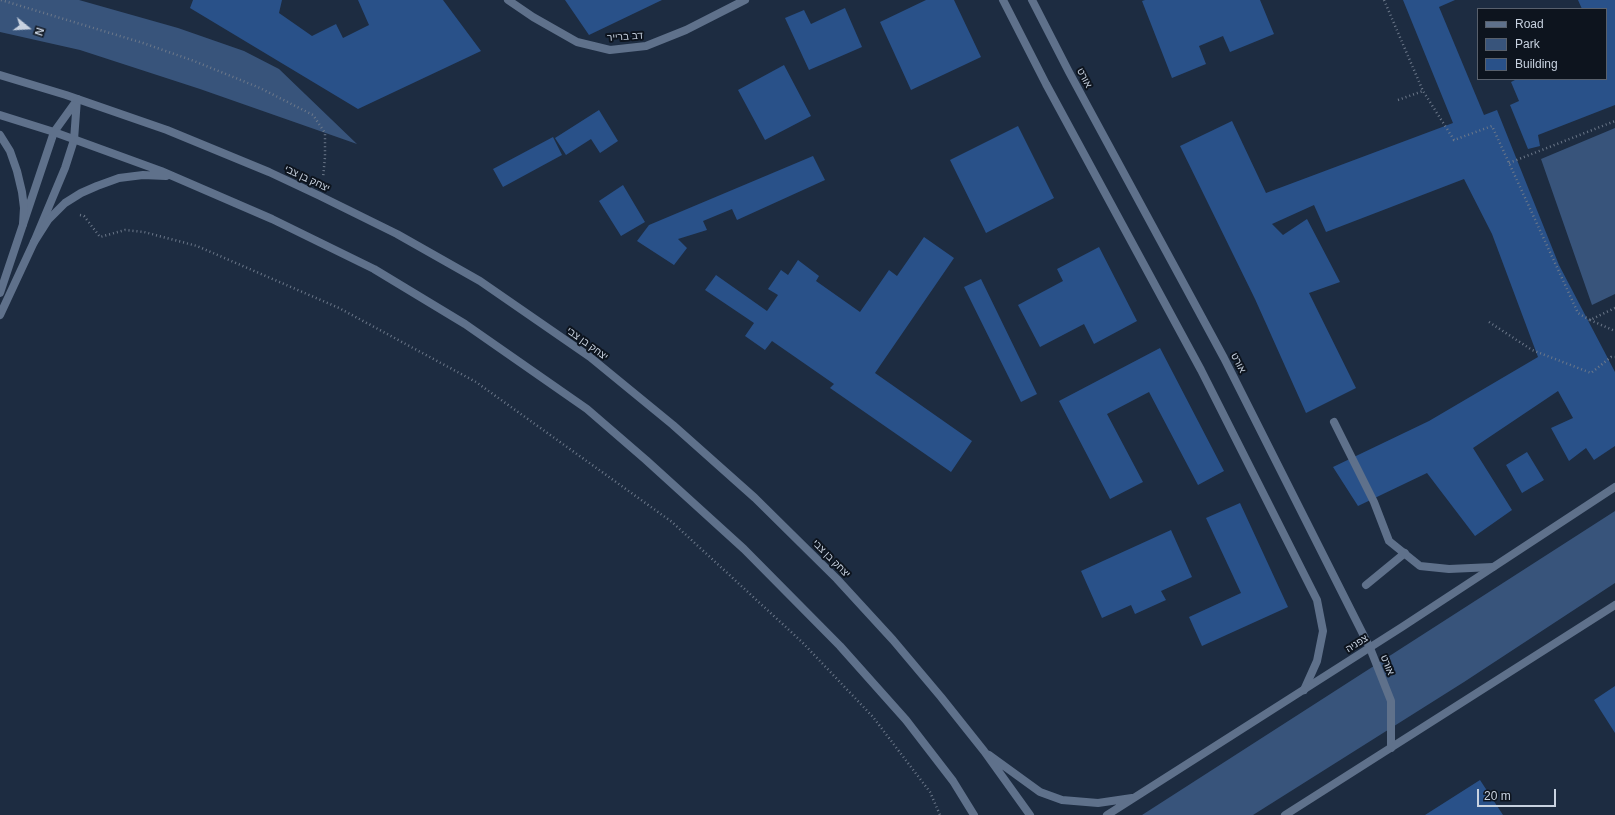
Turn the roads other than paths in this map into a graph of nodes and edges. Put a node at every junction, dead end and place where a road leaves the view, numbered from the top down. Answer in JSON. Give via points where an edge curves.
{"nodes":[{"id":1,"x":508,"y":0,"type":"edge"},
{"id":2,"x":745,"y":0,"type":"edge"},
{"id":3,"x":1003,"y":0,"type":"edge"},
{"id":4,"x":1032,"y":0,"type":"edge"},
{"id":5,"x":0,"y":75,"type":"edge"},
{"id":6,"x":77,"y":99,"type":"junction"},
{"id":7,"x":0,"y":116,"type":"edge"},
{"id":8,"x":54,"y":132,"type":"junction"},
{"id":9,"x":0,"y":136,"type":"edge"},
{"id":10,"x":74,"y":140,"type":"junction"},
{"id":11,"x":178,"y":178,"type":"junction"},
{"id":12,"x":23,"y":224,"type":"junction"},
{"id":13,"x":34,"y":242,"type":"junction"},
{"id":14,"x":0,"y":293,"type":"edge"},
{"id":15,"x":0,"y":315,"type":"edge"},
{"id":16,"x":1334,"y":422,"type":"dead end"},
{"id":17,"x":1615,"y":487,"type":"edge"},
{"id":18,"x":1405,"y":553,"type":"junction"},
{"id":19,"x":1493,"y":568,"type":"junction"},
{"id":20,"x":1366,"y":585,"type":"dead end"},
{"id":21,"x":1615,"y":605,"type":"edge"},
{"id":22,"x":1370,"y":648,"type":"junction"},
{"id":23,"x":1304,"y":690,"type":"junction"},
{"id":24,"x":1391,"y":748,"type":"junction"},
{"id":25,"x":984,"y":751,"type":"junction"},
{"id":26,"x":1134,"y":797,"type":"junction"},
{"id":27,"x":974,"y":815,"type":"edge"},
{"id":28,"x":1030,"y":815,"type":"edge"},
{"id":29,"x":1107,"y":815,"type":"edge"},
{"id":30,"x":1285,"y":815,"type":"edge"}],
"edges":[{"from":1,"to":2,"type":"street","name":"דב ברייר","via":[[577,42],[610,50],[646,46],[686,30]]},
{"from":3,"to":23,"type":"street","via":[[1200,370],[1317,600],[1323,631],[1317,661]]},
{"from":4,"to":22,"type":"street","name":"אורט","via":[[1224,358]]},
{"from":5,"to":6,"type":"street","name":"יצחק בן צבי"},
{"from":6,"to":8,"type":"street"},
{"from":6,"to":10,"type":"street"},
{"from":6,"to":25,"type":"street","name":"יצחק בן צבי","via":[[167,130],[269,172],[390,230],[480,282],[590,357],[673,425],[755,498],[837,579],[893,640]]},
{"from":7,"to":8,"type":"street"},
{"from":8,"to":10,"type":"street"},
{"from":8,"to":12,"type":"street"},
{"from":9,"to":12,"type":"street","via":[[10,151],[17,171],[24,208]]},
{"from":10,"to":11,"type":"street"},
{"from":10,"to":13,"type":"street"},
{"from":11,"to":13,"type":"street","via":[[143,175],[119,178],[97,186],[65,203],[48,220]]},
{"from":11,"to":27,"type":"street","via":[[272,219],[374,269],[465,324],[587,409],[744,549],[840,646],[906,720],[954,781]]},
{"from":12,"to":14,"type":"street"},
{"from":13,"to":15,"type":"street"},
{"from":16,"to":18,"type":"street","via":[[1374,502],[1390,541]]},
{"from":17,"to":19,"type":"street","name":"צפניה"},
{"from":18,"to":19,"type":"street","via":[[1420,566],[1449,569]]},
{"from":18,"to":20,"type":"street"},
{"from":19,"to":22,"type":"street","name":"צפניה"},
{"from":21,"to":24,"type":"street"},
{"from":22,"to":23,"type":"street","name":"צפניה"},
{"from":22,"to":24,"type":"street","name":"אורט","via":[[1391,701]]},
{"from":23,"to":26,"type":"street","name":"צפניה"},
{"from":24,"to":30,"type":"street"},
{"from":25,"to":26,"type":"street","via":[[1040,792],[1062,800],[1098,803]]},
{"from":25,"to":28,"type":"street","name":"יצחק בן צבי"},
{"from":26,"to":29,"type":"street","name":"צפניה"}]}
